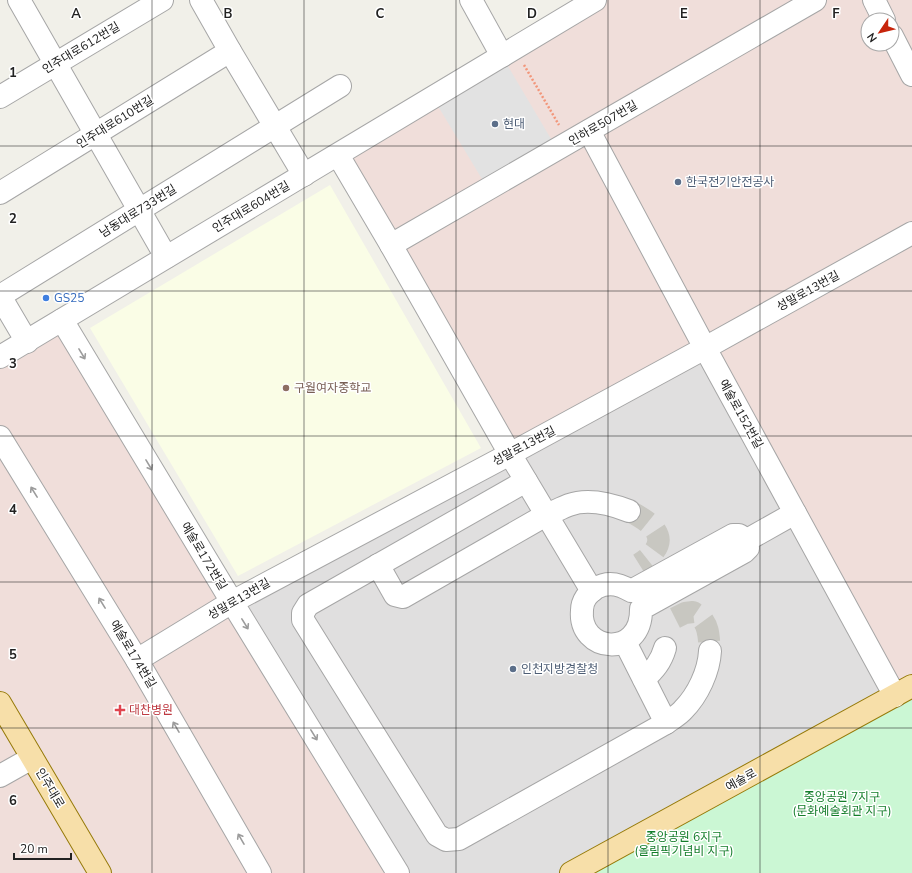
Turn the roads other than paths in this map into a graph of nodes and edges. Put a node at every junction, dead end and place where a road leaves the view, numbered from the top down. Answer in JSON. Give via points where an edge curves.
{"nodes":[{"id":1,"x":19,"y":0,"type":"edge"},
{"id":2,"x":162,"y":0,"type":"edge"},
{"id":3,"x":201,"y":0,"type":"edge"},
{"id":4,"x":471,"y":0,"type":"edge"},
{"id":5,"x":595,"y":0,"type":"edge"},
{"id":6,"x":815,"y":0,"type":"edge"},
{"id":7,"x":874,"y":0,"type":"edge"},
{"id":8,"x":880,"y":12,"type":"edge"},
{"id":9,"x":230,"y":51,"type":"junction"},
{"id":10,"x":508,"y":52,"type":"junction"},
{"id":11,"x":900,"y":52,"type":"edge"},
{"id":12,"x":55,"y":64,"type":"junction"},
{"id":13,"x":912,"y":75,"type":"edge"},
{"id":14,"x":340,"y":86,"type":"dead end"},
{"id":15,"x":0,"y":97,"type":"edge"},
{"id":16,"x":276,"y":126,"type":"junction"},
{"id":17,"x":589,"y":131,"type":"junction"},
{"id":18,"x":95,"y":135,"type":"junction"},
{"id":19,"x":338,"y":155,"type":"junction"},
{"id":20,"x":304,"y":175,"type":"junction"},
{"id":21,"x":0,"y":193,"type":"edge"},
{"id":22,"x":139,"y":211,"type":"junction"},
{"id":23,"x":912,"y":233,"type":"edge"},
{"id":24,"x":391,"y":245,"type":"junction"},
{"id":25,"x":166,"y":258,"type":"junction"},
{"id":26,"x":0,"y":296,"type":"edge"},
{"id":27,"x":62,"y":320,"type":"junction"},
{"id":28,"x":27,"y":342,"type":"junction"},
{"id":29,"x":705,"y":348,"type":"junction"},
{"id":30,"x":0,"y":358,"type":"edge"},
{"id":31,"x":0,"y":437,"type":"edge"},
{"id":32,"x":510,"y":454,"type":"junction"},
{"id":33,"x":526,"y":481,"type":"junction"},
{"id":34,"x":629,"y":511,"type":"tunnel mouth"},
{"id":35,"x":795,"y":513,"type":"junction"},
{"id":36,"x":546,"y":515,"type":"junction"},
{"id":37,"x":746,"y":540,"type":"junction"},
{"id":38,"x":378,"y":565,"type":"junction"},
{"id":39,"x":592,"y":591,"type":"junction"},
{"id":40,"x":232,"y":602,"type":"junction"},
{"id":41,"x":625,"y":642,"type":"junction"},
{"id":42,"x":665,"y":648,"type":"dead end"},
{"id":43,"x":710,"y":651,"type":"tunnel mouth"},
{"id":44,"x":137,"y":660,"type":"junction"},
{"id":45,"x":644,"y":679,"type":"junction"},
{"id":46,"x":903,"y":691,"type":"edge"},
{"id":47,"x":0,"y":703,"type":"edge"},
{"id":48,"x":666,"y":723,"type":"junction"},
{"id":49,"x":32,"y":758,"type":"junction"},
{"id":50,"x":0,"y":776,"type":"edge"},
{"id":51,"x":100,"y":873,"type":"edge"},
{"id":52,"x":260,"y":873,"type":"edge"},
{"id":53,"x":398,"y":873,"type":"edge"},
{"id":54,"x":571,"y":873,"type":"edge"}],
"edges":[{"from":1,"to":12,"type":"street"},
{"from":2,"to":12,"type":"street","name":"인주대로612번길"},
{"from":3,"to":9,"type":"street"},
{"from":4,"to":10,"type":"street"},
{"from":5,"to":10,"type":"street","name":"인주대로604번길"},
{"from":6,"to":17,"type":"street","name":"인하로507번길"},
{"from":7,"to":8,"type":"street"},
{"from":9,"to":16,"type":"street"},
{"from":9,"to":18,"type":"street","name":"인주대로610번길"},
{"from":10,"to":19,"type":"street","name":"인주대로604번길"},
{"from":11,"to":13,"type":"street"},
{"from":12,"to":15,"type":"street","name":"인주대로612번길"},
{"from":12,"to":18,"type":"street"},
{"from":14,"to":16,"type":"street","name":"남동대로733번길"},
{"from":16,"to":20,"type":"street"},
{"from":16,"to":22,"type":"street","name":"남동대로733번길"},
{"from":17,"to":24,"type":"street","name":"인하로507번길"},
{"from":17,"to":29,"type":"street","name":"예술로152번길"},
{"from":18,"to":21,"type":"street","name":"인주대로610번길"},
{"from":18,"to":22,"type":"street"},
{"from":19,"to":20,"type":"street","name":"인주대로604번길"},
{"from":19,"to":24,"type":"street"},
{"from":20,"to":25,"type":"street","name":"인주대로604번길"},
{"from":22,"to":25,"type":"street"},
{"from":22,"to":26,"type":"street","name":"남동대로733번길"},
{"from":23,"to":29,"type":"street","name":"성말로13번길"},
{"from":24,"to":32,"type":"street"},
{"from":25,"to":27,"type":"street","name":"인주대로604번길"},
{"from":26,"to":28,"type":"street"},
{"from":27,"to":28,"type":"street","name":"인주대로604번길"},
{"from":27,"to":40,"type":"street","name":"예술로172번길","one_way":true},
{"from":28,"to":30,"type":"street","name":"인주대로604번길"},
{"from":29,"to":32,"type":"street","name":"성말로13번길"},
{"from":29,"to":35,"type":"street","name":"예술로152번길"},
{"from":44,"to":31,"type":"street","name":"예술로174번길","one_way":true},
{"from":32,"to":33,"type":"street"},
{"from":32,"to":40,"type":"street","name":"성말로13번길"},
{"from":33,"to":36,"type":"street"},
{"from":33,"to":38,"type":"street"},
{"from":34,"to":36,"type":"street","via":[[617,506],[587,502],[570,504]]},
{"from":35,"to":37,"type":"street"},
{"from":35,"to":46,"type":"street","name":"예술로152번길"},
{"from":36,"to":38,"type":"street","via":[[403,597],[395,595]]},
{"from":36,"to":39,"type":"street"},
{"from":37,"to":39,"type":"street","via":[[739,535],[733,535],[631,591],[611,584]]},
{"from":37,"to":41,"type":"street","via":[[748,548],[744,552],[641,609],[638,628]]},
{"from":38,"to":48,"type":"street","via":[[308,605],[303,620],[442,838],[459,839]]},
{"from":39,"to":41,"type":"street","via":[[582,608],[581,618],[584,627],[597,641],[606,644]]},
{"from":40,"to":44,"type":"street","name":"성말로13번길"},
{"from":40,"to":53,"type":"street","name":"예술로172번길","one_way":true},
{"from":41,"to":45,"type":"street"},
{"from":42,"to":45,"type":"street","via":[[656,668]]},
{"from":43,"to":48,"type":"street","via":[[701,684],[683,711]]},
{"from":52,"to":44,"type":"street","name":"예술로174번길","one_way":true},
{"from":45,"to":48,"type":"street"},
{"from":46,"to":54,"type":"main road","name":"예술로"},
{"from":47,"to":49,"type":"main road","name":"인주대로"},
{"from":49,"to":50,"type":"street"},
{"from":49,"to":51,"type":"main road","name":"인주대로"}]}
